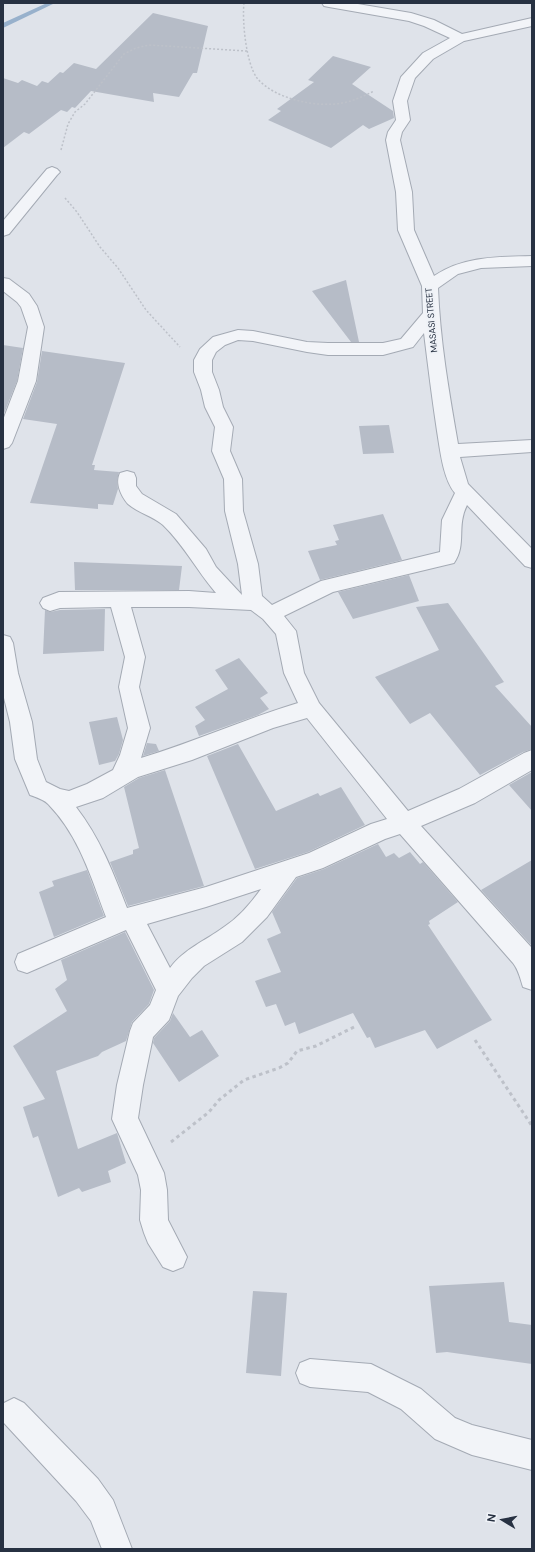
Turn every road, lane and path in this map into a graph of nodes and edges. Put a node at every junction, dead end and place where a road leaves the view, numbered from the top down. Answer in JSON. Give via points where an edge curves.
{"nodes":[{"id":1,"x":244,"y":3,"type":"edge"},
{"id":2,"x":329,"y":3,"type":"edge"},
{"id":3,"x":532,"y":22,"type":"edge"},
{"id":4,"x":460,"y":38,"type":"junction"},
{"id":5,"x":247,"y":50,"type":"junction"},
{"id":6,"x":408,"y":77,"type":"junction"},
{"id":7,"x":52,"y":172,"type":"junction"},
{"id":8,"x":3,"y":231,"type":"edge"},
{"id":9,"x":532,"y":261,"type":"edge"},
{"id":10,"x":3,"y":283,"type":"edge"},
{"id":11,"x":430,"y":286,"type":"junction"},
{"id":12,"x":431,"y":314,"type":"junction"},
{"id":13,"x":203,"y":372,"type":"junction"},
{"id":14,"x":3,"y":443,"type":"edge"},
{"id":15,"x":532,"y":446,"type":"edge"},
{"id":16,"x":450,"y":451,"type":"junction"},
{"id":17,"x":127,"y":478,"type":"dead end"},
{"id":18,"x":465,"y":492,"type":"junction"},
{"id":19,"x":532,"y":561,"type":"edge"},
{"id":20,"x":119,"y":599,"type":"junction"},
{"id":21,"x":235,"y":602,"type":"junction"},
{"id":22,"x":50,"y":603,"type":"dead end"},
{"id":23,"x":263,"y":609,"type":"junction"},
{"id":24,"x":3,"y":643,"type":"edge"},
{"id":25,"x":311,"y":708,"type":"junction"},
{"id":26,"x":532,"y":759,"type":"edge"},
{"id":27,"x":121,"y":775,"type":"junction"},
{"id":28,"x":56,"y":798,"type":"junction"},
{"id":29,"x":404,"y":823,"type":"junction"},
{"id":30,"x":289,"y":869,"type":"junction"},
{"id":31,"x":126,"y":919,"type":"junction"},
{"id":32,"x":27,"y":962,"type":"dead end"},
{"id":33,"x":532,"y":979,"type":"edge"},
{"id":34,"x":168,"y":990,"type":"junction"},
{"id":35,"x":354,"y":1026,"type":"dead end"},
{"id":36,"x":475,"y":1040,"type":"dead end"},
{"id":37,"x":532,"y":1126,"type":"edge"},
{"id":38,"x":140,"y":1151,"type":"junction"},
{"id":39,"x":173,"y":1257,"type":"dead end"},
{"id":40,"x":310,"y":1373,"type":"dead end"},
{"id":41,"x":14,"y":1413,"type":"dead end"},
{"id":42,"x":532,"y":1455,"type":"edge"},
{"id":43,"x":117,"y":1549,"type":"edge"}],
"edges":[{"from":1,"to":5,"type":"path","via":[[242,11]]},
{"from":2,"to":4,"type":"street","via":[[411,17]]},
{"from":3,"to":4,"type":"street","name":"MASASI STREET"},
{"from":4,"to":6,"type":"street","name":"MASASI STREET","via":[[428,56]]},
{"from":5,"to":6,"type":"path","via":[[250,66],[259,80],[268,88],[302,101],[342,103],[359,99]]},
{"from":5,"to":7,"type":"path","via":[[149,45],[124,54],[85,104],[71,117]]},
{"from":6,"to":11,"type":"street","name":"MASASI STREET","via":[[400,100],[403,120],[392,140],[404,192],[406,230]]},
{"from":7,"to":8,"type":"street"},
{"from":7,"to":13,"type":"path","via":[[62,195],[118,268],[146,310]]},
{"from":9,"to":11,"type":"street","via":[[480,263],[452,271]]},
{"from":10,"to":14,"type":"street","via":[[30,306],[36,327],[27,380]]},
{"from":11,"to":12,"type":"street","name":"MASASI STREET"},
{"from":12,"to":13,"type":"street","via":[[407,343],[383,349],[328,349],[253,336],[230,337],[209,349],[203,360]]},
{"from":12,"to":16,"type":"street","name":"MASASI STREET","via":[[438,382]]},
{"from":13,"to":23,"type":"street","via":[[214,407],[224,427],[221,451],[233,479],[234,511],[248,564],[252,596]]},
{"from":15,"to":16,"type":"street"},
{"from":16,"to":18,"type":"street","name":"MASASI STREET","via":[[460,487]]},
{"from":17,"to":21,"type":"street","via":[[127,486],[135,499],[169,519]]},
{"from":18,"to":19,"type":"street","name":"MASASI STREET"},
{"from":18,"to":23,"type":"street","via":[[451,523],[451,553],[447,558],[328,586],[300,601]]},
{"from":20,"to":21,"type":"street"},
{"from":20,"to":22,"type":"street","via":[[59,600]]},
{"from":20,"to":27,"type":"street","via":[[135,657],[129,687],[139,728],[131,756]]},
{"from":21,"to":23,"type":"street"},
{"from":23,"to":25,"type":"street","via":[[286,631],[294,673]]},
{"from":24,"to":28,"type":"street","via":[[21,722],[26,759],[38,788]]},
{"from":25,"to":27,"type":"street","via":[[268,721],[184,754]]},
{"from":25,"to":29,"type":"street"},
{"from":26,"to":29,"type":"street","via":[[467,796]]},
{"from":27,"to":28,"type":"street","via":[[95,791],[76,798]]},
{"from":28,"to":31,"type":"street","via":[[81,830]]},
{"from":29,"to":30,"type":"street","via":[[379,831],[315,861]]},
{"from":29,"to":33,"type":"street","via":[[522,955],[531,969]]},
{"from":30,"to":31,"type":"street","via":[[206,897]]},
{"from":30,"to":34,"type":"street","via":[[259,910],[234,934],[195,958]]},
{"from":31,"to":32,"type":"street"},
{"from":31,"to":34,"type":"street"},
{"from":34,"to":38,"type":"street","via":[[160,1012],[142,1031],[125,1110],[126,1125]]},
{"from":35,"to":38,"type":"path","via":[[316,1046],[297,1051],[288,1063],[279,1068],[244,1080],[178,1137],[161,1147]]},
{"from":36,"to":37,"type":"path"},
{"from":38,"to":39,"type":"street","via":[[153,1180],[154,1220],[158,1233]]},
{"from":40,"to":42,"type":"street","via":[[371,1378],[411,1399],[446,1429],[472,1440]]},
{"from":41,"to":43,"type":"street","via":[[87,1490],[102,1511]]}]}
